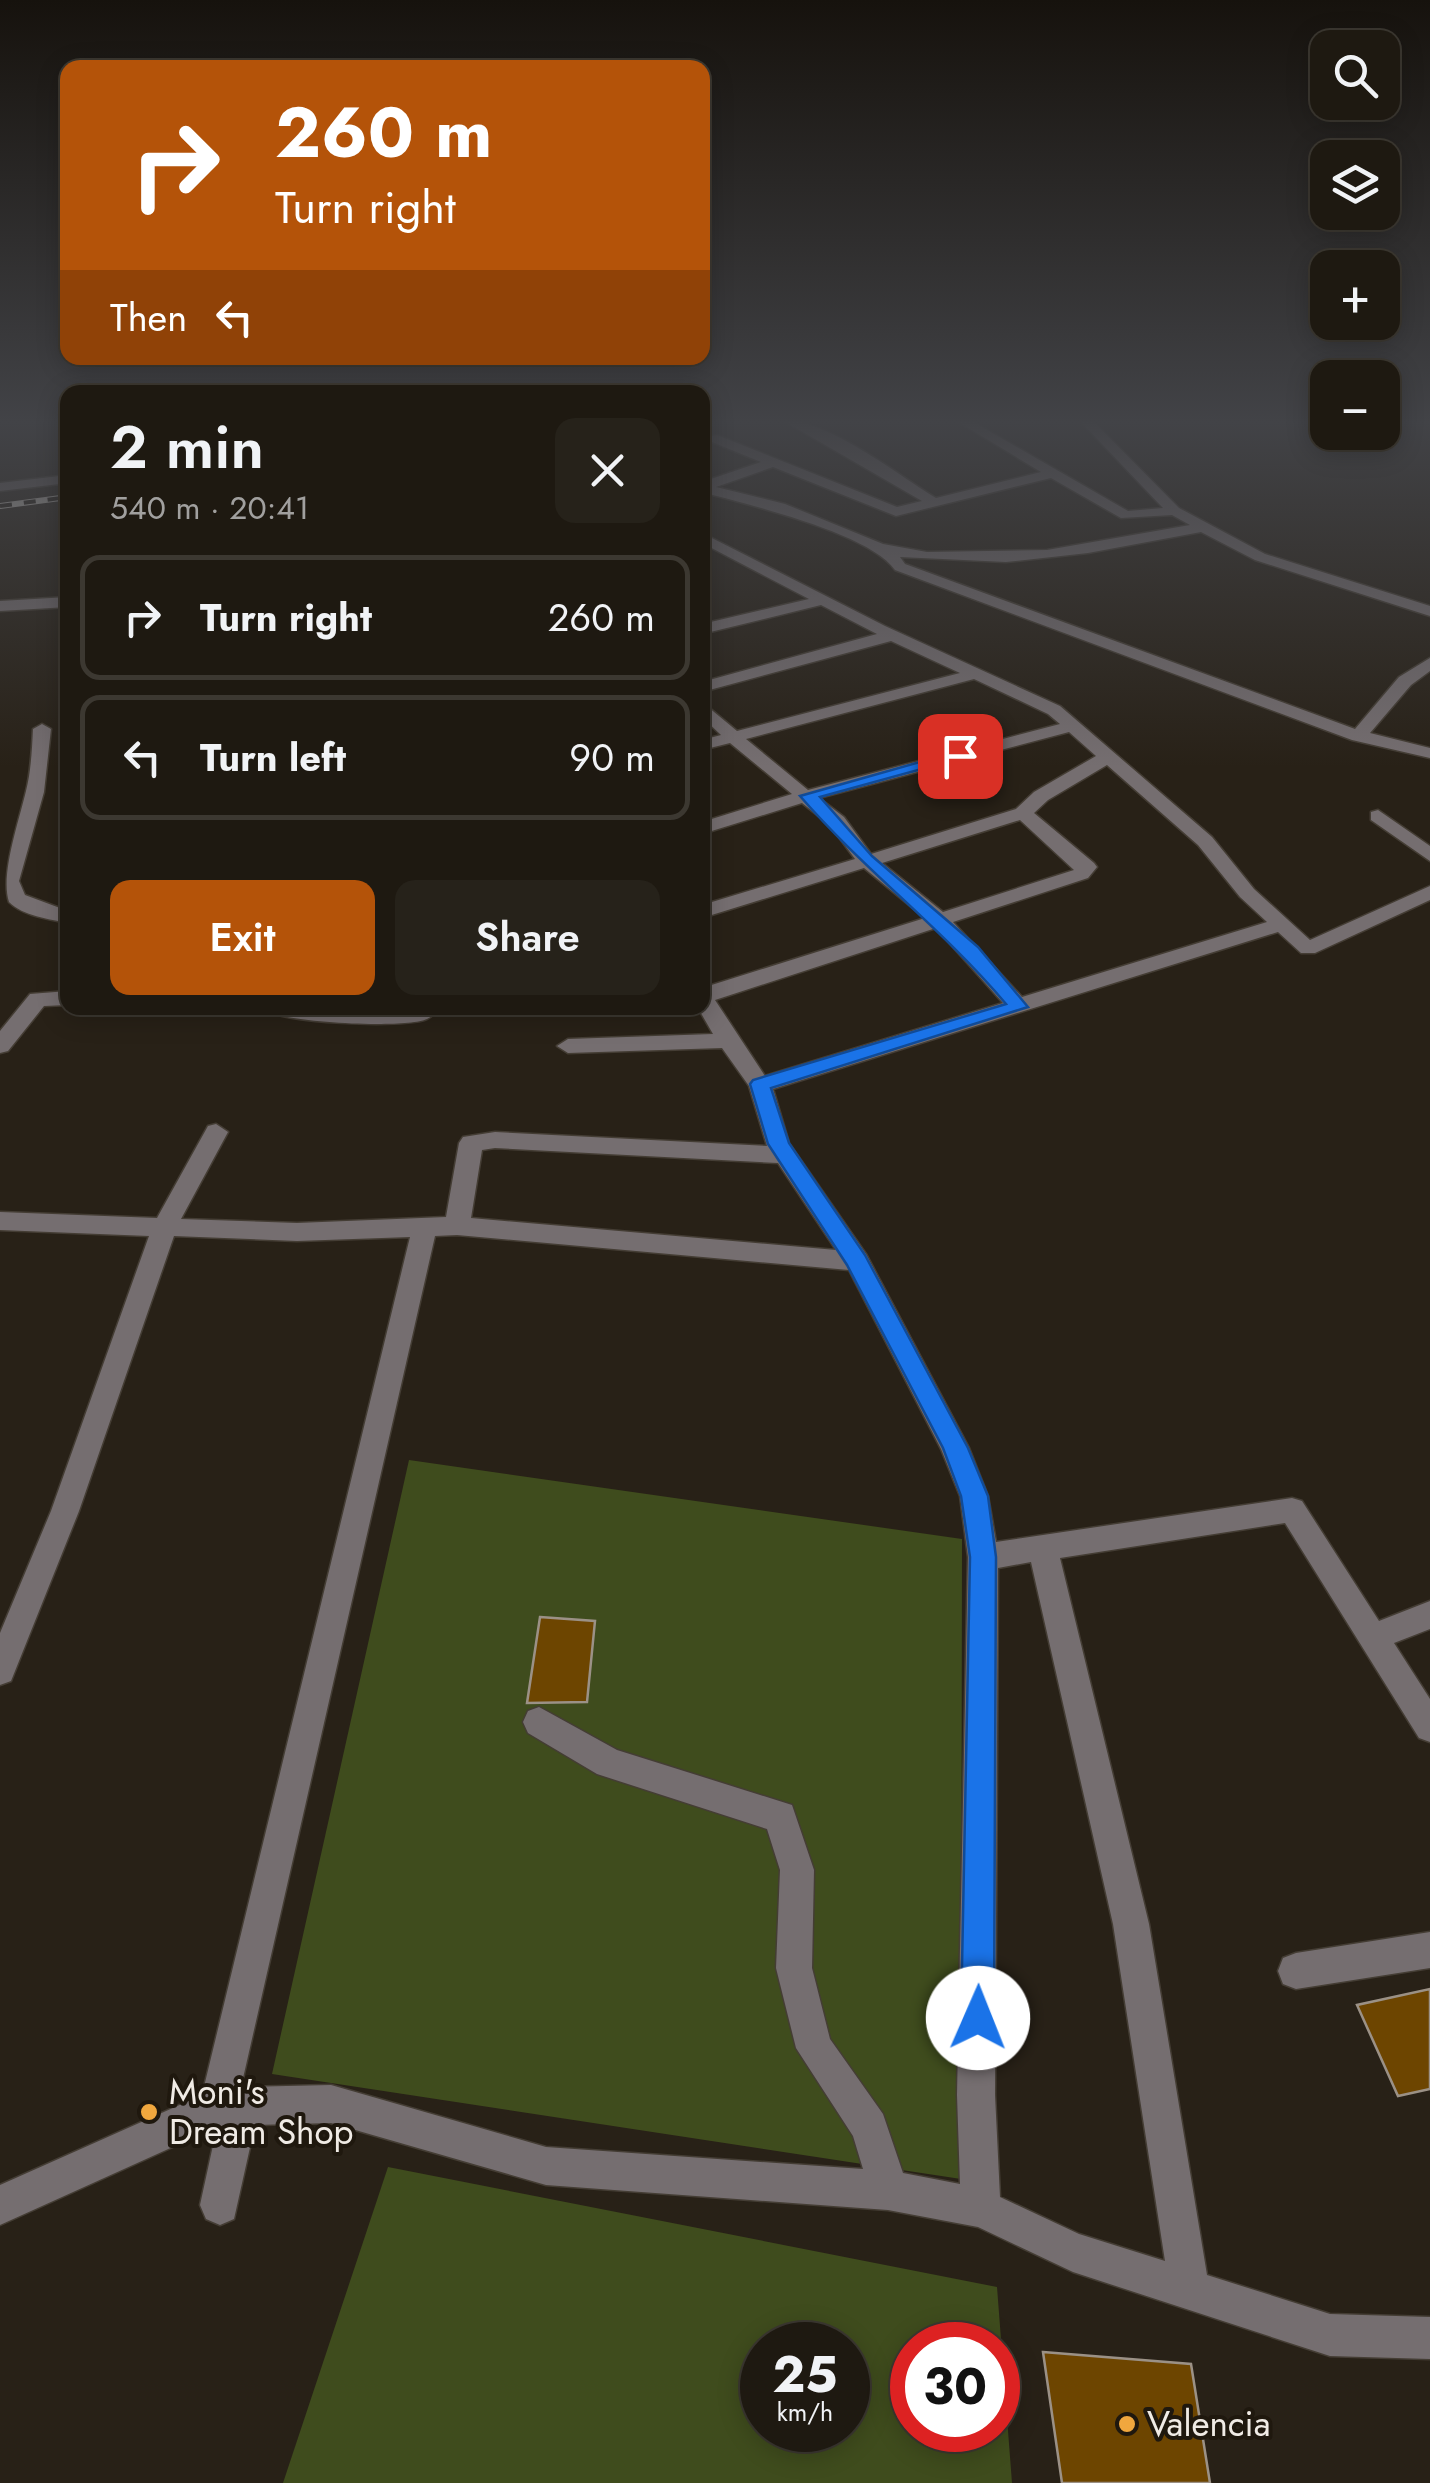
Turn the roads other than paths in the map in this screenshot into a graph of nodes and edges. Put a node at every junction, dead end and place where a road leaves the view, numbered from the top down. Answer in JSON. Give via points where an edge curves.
{"nodes":[{"id":1,"x":853,"y":536,"type":"edge"},
{"id":2,"x":1161,"y":536,"type":"edge"},
{"id":3,"x":1219,"y":536,"type":"edge"},
{"id":4,"x":710,"y":541,"type":"edge"},
{"id":5,"x":888,"y":550,"type":"junction"},
{"id":6,"x":824,"y":600,"type":"junction"},
{"id":7,"x":60,"y":602,"type":"edge"},
{"id":8,"x":0,"y":606,"type":"edge"},
{"id":9,"x":1430,"y":611,"type":"edge"},
{"id":10,"x":710,"y":627,"type":"edge"},
{"id":11,"x":893,"y":635,"type":"junction"},
{"id":12,"x":1430,"y":663,"type":"edge"},
{"id":13,"x":974,"y":674,"type":"junction"},
{"id":14,"x":710,"y":685,"type":"edge"},
{"id":15,"x":710,"y":715,"type":"edge"},
{"id":16,"x":1074,"y":726,"type":"junction"},
{"id":17,"x":42,"y":729,"type":"dead end"},
{"id":18,"x":1358,"y":736,"type":"junction"},
{"id":19,"x":736,"y":739,"type":"junction"},
{"id":20,"x":710,"y":744,"type":"edge"},
{"id":21,"x":1430,"y":754,"type":"edge"},
{"id":22,"x":1109,"y":756,"type":"junction"},
{"id":23,"x":808,"y":796,"type":"junction"},
{"id":24,"x":1023,"y":813,"type":"junction"},
{"id":25,"x":1378,"y":816,"type":"dead end"},
{"id":26,"x":710,"y":826,"type":"edge"},
{"id":27,"x":1430,"y":855,"type":"edge"},
{"id":28,"x":866,"y":860,"type":"junction"},
{"id":29,"x":1430,"y":892,"type":"edge"},
{"id":30,"x":710,"y":909,"type":"edge"},
{"id":31,"x":60,"y":916,"type":"edge"},
{"id":32,"x":937,"y":917,"type":"junction"},
{"id":33,"x":1280,"y":924,"type":"junction"},
{"id":34,"x":710,"y":993,"type":"edge"},
{"id":35,"x":60,"y":998,"type":"edge"},
{"id":36,"x":1018,"y":1007,"type":"junction"},
{"id":37,"x":710,"y":1008,"type":"edge"},
{"id":38,"x":335,"y":1015,"type":"edge"},
{"id":39,"x":382,"y":1015,"type":"edge"},
{"id":40,"x":728,"y":1041,"type":"junction"},
{"id":41,"x":0,"y":1046,"type":"edge"},
{"id":42,"x":568,"y":1046,"type":"dead end"},
{"id":43,"x":760,"y":1084,"type":"junction"},
{"id":44,"x":216,"y":1132,"type":"dead end"},
{"id":45,"x":786,"y":1155,"type":"junction"},
{"id":46,"x":0,"y":1221,"type":"edge"},
{"id":47,"x":166,"y":1224,"type":"junction"},
{"id":48,"x":457,"y":1226,"type":"junction"},
{"id":49,"x":425,"y":1227,"type":"junction"},
{"id":50,"x":857,"y":1261,"type":"junction"},
{"id":51,"x":1043,"y":1550,"type":"junction"},
{"id":52,"x":983,"y":1557,"type":"junction"},
{"id":53,"x":1430,"y":1615,"type":"edge"},
{"id":54,"x":1373,"y":1637,"type":"junction"},
{"id":55,"x":0,"y":1671,"type":"edge"},
{"id":56,"x":540,"y":1722,"type":"dead end"},
{"id":57,"x":1430,"y":1727,"type":"edge"},
{"id":58,"x":1430,"y":1950,"type":"edge"},
{"id":59,"x":1296,"y":1972,"type":"dead end"},
{"id":60,"x":229,"y":2106,"type":"junction"},
{"id":61,"x":888,"y":2190,"type":"junction"},
{"id":62,"x":0,"y":2204,"type":"edge"},
{"id":63,"x":220,"y":2205,"type":"dead end"},
{"id":64,"x":981,"y":2208,"type":"junction"},
{"id":65,"x":1189,"y":2289,"type":"junction"},
{"id":66,"x":1430,"y":2338,"type":"edge"}],
"edges":[{"from":1,"to":5,"type":"street"},
{"from":2,"to":5,"type":"street","via":[[1054,552]]},
{"from":3,"to":9,"type":"street","via":[[1260,558]]},
{"from":4,"to":6,"type":"street"},
{"from":5,"to":18,"type":"street","via":[[900,567]]},
{"from":6,"to":10,"type":"street"},
{"from":6,"to":11,"type":"street"},
{"from":7,"to":8,"type":"street"},
{"from":11,"to":13,"type":"street"},
{"from":11,"to":14,"type":"street"},
{"from":12,"to":18,"type":"street","via":[[1405,681]]},
{"from":13,"to":16,"type":"street"},
{"from":13,"to":19,"type":"street"},
{"from":15,"to":19,"type":"street"},
{"from":16,"to":22,"type":"street"},
{"from":16,"to":23,"type":"street"},
{"from":17,"to":31,"type":"street","via":[[31,803],[0,874],[6,894],[28,910]]},
{"from":18,"to":21,"type":"street"},
{"from":19,"to":20,"type":"street"},
{"from":19,"to":23,"type":"street"},
{"from":22,"to":24,"type":"street"},
{"from":22,"to":33,"type":"street","via":[[1205,841]]},
{"from":23,"to":26,"type":"street"},
{"from":23,"to":28,"type":"street"},
{"from":24,"to":28,"type":"street"},
{"from":24,"to":32,"type":"street","via":[[1087,867]]},
{"from":25,"to":27,"type":"street"},
{"from":28,"to":30,"type":"street"},
{"from":28,"to":32,"type":"street"},
{"from":29,"to":33,"type":"street","via":[[1308,949]]},
{"from":32,"to":34,"type":"street"},
{"from":32,"to":36,"type":"street"},
{"from":33,"to":36,"type":"street"},
{"from":35,"to":41,"type":"street","via":[[38,998]]},
{"from":36,"to":43,"type":"street"},
{"from":37,"to":40,"type":"street"},
{"from":38,"to":39,"type":"street"},
{"from":40,"to":42,"type":"street"},
{"from":40,"to":43,"type":"street"},
{"from":43,"to":45,"type":"street"},
{"from":44,"to":47,"type":"street"},
{"from":45,"to":48,"type":"street","via":[[471,1143]]},
{"from":45,"to":50,"type":"street"},
{"from":46,"to":47,"type":"street"},
{"from":47,"to":49,"type":"street","via":[[297,1232]]},
{"from":47,"to":55,"type":"street","via":[[65,1512]]},
{"from":48,"to":49,"type":"street"},
{"from":48,"to":50,"type":"street"},
{"from":49,"to":60,"type":"street","via":[[376,1452],[278,1834]]},
{"from":50,"to":52,"type":"street","via":[[955,1448],[974,1496]]},
{"from":51,"to":52,"type":"street"},
{"from":51,"to":54,"type":"street","via":[[1292,1510]]},
{"from":51,"to":65,"type":"street","via":[[1131,1924]]},
{"from":52,"to":64,"type":"street","via":[[976,2095]]},
{"from":53,"to":54,"type":"street"},
{"from":54,"to":57,"type":"street"},
{"from":56,"to":61,"type":"street","via":[[609,1763],[780,1817],[797,1870],[794,1968],[814,2048],[870,2127]]},
{"from":58,"to":59,"type":"street"},
{"from":60,"to":61,"type":"street","via":[[331,2104],[546,2166]]},
{"from":60,"to":62,"type":"street"},
{"from":60,"to":63,"type":"street"},
{"from":61,"to":64,"type":"street"},
{"from":64,"to":65,"type":"street","via":[[1073,2252]]},
{"from":65,"to":66,"type":"street","via":[[1330,2334]]}]}
